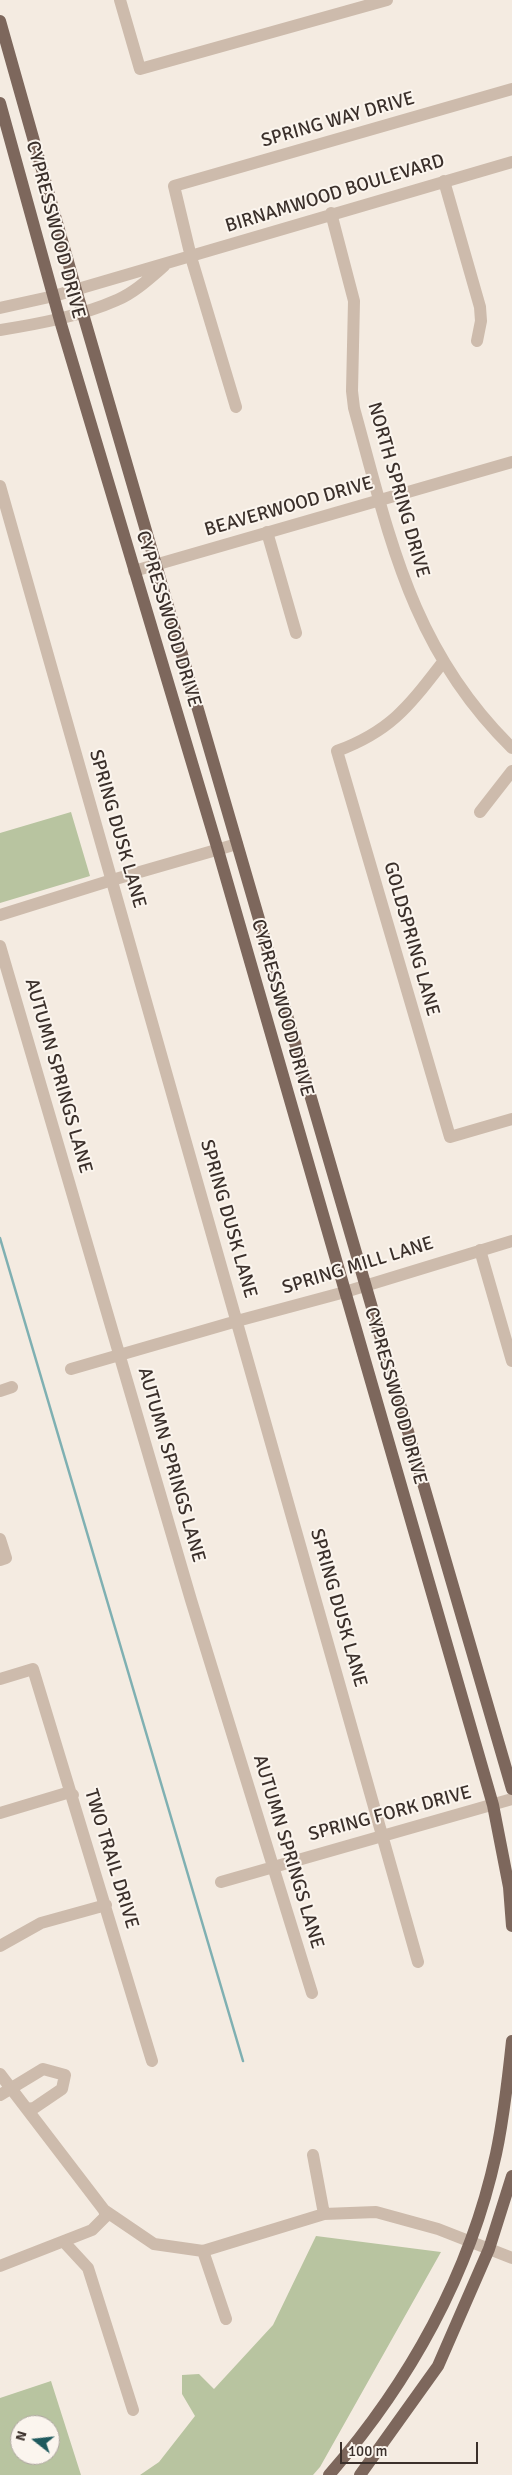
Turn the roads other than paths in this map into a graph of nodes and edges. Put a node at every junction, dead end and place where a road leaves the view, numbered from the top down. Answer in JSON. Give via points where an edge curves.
{"nodes":[{"id":1,"x":120,"y":0,"type":"edge"},
{"id":2,"x":387,"y":0,"type":"edge"},
{"id":3,"x":0,"y":21,"type":"edge"},
{"id":4,"x":512,"y":89,"type":"edge"},
{"id":5,"x":0,"y":103,"type":"edge"},
{"id":6,"x":32,"y":132,"type":"junction"},
{"id":7,"x":11,"y":138,"type":"junction"},
{"id":8,"x":512,"y":162,"type":"edge"},
{"id":9,"x":444,"y":181,"type":"junction"},
{"id":10,"x":331,"y":213,"type":"junction"},
{"id":11,"x":191,"y":257,"type":"junction"},
{"id":12,"x":168,"y":263,"type":"junction"},
{"id":13,"x":76,"y":290,"type":"junction"},
{"id":14,"x":54,"y":296,"type":"junction"},
{"id":15,"x":0,"y":308,"type":"edge"},
{"id":16,"x":82,"y":312,"type":"junction"},
{"id":17,"x":59,"y":318,"type":"junction"},
{"id":18,"x":0,"y":330,"type":"edge"},
{"id":19,"x":476,"y":341,"type":"dead end"},
{"id":20,"x":236,"y":407,"type":"dead end"},
{"id":21,"x":512,"y":462,"type":"edge"},
{"id":22,"x":0,"y":486,"type":"edge"},
{"id":23,"x":380,"y":500,"type":"junction"},
{"id":24,"x":267,"y":532,"type":"junction"},
{"id":25,"x":156,"y":566,"type":"junction"},
{"id":26,"x":134,"y":571,"type":"junction"},
{"id":27,"x":296,"y":633,"type":"dead end"},
{"id":28,"x":443,"y":662,"type":"junction"},
{"id":29,"x":512,"y":748,"type":"edge"},
{"id":30,"x":512,"y":771,"type":"edge"},
{"id":31,"x":480,"y":812,"type":"dead end"},
{"id":32,"x":238,"y":844,"type":"junction"},
{"id":33,"x":218,"y":850,"type":"junction"},
{"id":34,"x":112,"y":880,"type":"junction"},
{"id":35,"x":0,"y":915,"type":"edge"},
{"id":36,"x":0,"y":946,"type":"edge"},
{"id":37,"x":302,"y":1064,"type":"junction"},
{"id":38,"x":281,"y":1071,"type":"junction"},
{"id":39,"x":512,"y":1119,"type":"edge"},
{"id":40,"x":512,"y":1240,"type":"edge"},
{"id":41,"x":480,"y":1250,"type":"junction"},
{"id":42,"x":366,"y":1286,"type":"junction"},
{"id":43,"x":345,"y":1292,"type":"junction"},
{"id":44,"x":237,"y":1321,"type":"junction"},
{"id":45,"x":119,"y":1355,"type":"junction"},
{"id":46,"x":512,"y":1361,"type":"edge"},
{"id":47,"x":71,"y":1369,"type":"dead end"},
{"id":48,"x":0,"y":1539,"type":"edge"},
{"id":49,"x":442,"y":1550,"type":"junction"},
{"id":50,"x":422,"y":1555,"type":"junction"},
{"id":51,"x":3,"y":1559,"type":"edge"},
{"id":52,"x":0,"y":1679,"type":"edge"},
{"id":53,"x":512,"y":1789,"type":"edge"},
{"id":54,"x":72,"y":1794,"type":"junction"},
{"id":55,"x":512,"y":1799,"type":"edge"},
{"id":56,"x":493,"y":1805,"type":"junction"},
{"id":57,"x":0,"y":1813,"type":"edge"},
{"id":58,"x":383,"y":1834,"type":"junction"},
{"id":59,"x":272,"y":1867,"type":"junction"},
{"id":60,"x":221,"y":1882,"type":"dead end"},
{"id":61,"x":106,"y":1905,"type":"junction"},
{"id":62,"x":512,"y":1926,"type":"edge"},
{"id":63,"x":0,"y":1946,"type":"edge"},
{"id":64,"x":418,"y":1962,"type":"dead end"},
{"id":65,"x":312,"y":1993,"type":"dead end"},
{"id":66,"x":512,"y":2041,"type":"edge"},
{"id":67,"x":152,"y":2061,"type":"dead end"},
{"id":68,"x":0,"y":2074,"type":"edge"},
{"id":69,"x":5,"y":2092,"type":"edge"},
{"id":70,"x":27,"y":2109,"type":"junction"},
{"id":71,"x":313,"y":2155,"type":"dead end"},
{"id":72,"x":512,"y":2176,"type":"edge"},
{"id":73,"x":104,"y":2210,"type":"junction"},
{"id":74,"x":324,"y":2214,"type":"junction"},
{"id":75,"x":470,"y":2240,"type":"junction"},
{"id":76,"x":64,"y":2242,"type":"junction"},
{"id":77,"x":489,"y":2249,"type":"junction"},
{"id":78,"x":203,"y":2250,"type":"junction"},
{"id":79,"x":512,"y":2258,"type":"edge"},
{"id":80,"x":0,"y":2266,"type":"edge"},
{"id":81,"x":226,"y":2319,"type":"dead end"},
{"id":82,"x":393,"y":2393,"type":"junction"},
{"id":83,"x":410,"y":2408,"type":"junction"},
{"id":84,"x":133,"y":2410,"type":"dead end"},
{"id":85,"x":329,"y":2475,"type":"edge"},
{"id":86,"x":360,"y":2475,"type":"edge"}],
"edges":[{"from":1,"to":2,"type":"street","via":[[140,69]]},
{"from":3,"to":6,"type":"main road","name":"CYPRESSWOOD DRIVE"},
{"from":4,"to":11,"type":"street","name":"SPRING WAY DRIVE","via":[[174,186]]},
{"from":5,"to":7,"type":"main road","name":"CYPRESSWOOD DRIVE"},
{"from":6,"to":7,"type":"main road"},
{"from":6,"to":13,"type":"main road","name":"CYPRESSWOOD DRIVE"},
{"from":7,"to":14,"type":"main road","name":"CYPRESSWOOD DRIVE"},
{"from":8,"to":9,"type":"street","name":"BIRNAMWOOD BOULEVARD"},
{"from":9,"to":10,"type":"street","name":"BIRNAMWOOD BOULEVARD"},
{"from":9,"to":19,"type":"street","via":[[480,307],[482,321]]},
{"from":10,"to":11,"type":"street","name":"BIRNAMWOOD BOULEVARD"},
{"from":10,"to":23,"type":"street","name":"NORTH SPRING DRIVE","via":[[354,301],[354,408]]},
{"from":11,"to":12,"type":"street","name":"BIRNAMWOOD BOULEVARD"},
{"from":11,"to":20,"type":"street"},
{"from":12,"to":13,"type":"street","name":"BIRNAMWOOD BOULEVARD"},
{"from":12,"to":16,"type":"street","name":"BIRNAMWOOD BOULEVARD","via":[[118,300]]},
{"from":13,"to":14,"type":"street","name":"BIRNAMWOOD BOULEVARD"},
{"from":13,"to":16,"type":"main road","name":"CYPRESSWOOD DRIVE"},
{"from":14,"to":15,"type":"street","name":"BIRNAMWOOD BOULEVARD"},
{"from":14,"to":17,"type":"main road","name":"CYPRESSWOOD DRIVE"},
{"from":16,"to":17,"type":"street","name":"BIRNAMWOOD BOULEVARD"},
{"from":16,"to":25,"type":"main road","name":"CYPRESSWOOD DRIVE"},
{"from":17,"to":18,"type":"street","name":"BIRNAMWOOD BOULEVARD"},
{"from":17,"to":26,"type":"main road","name":"CYPRESSWOOD DRIVE"},
{"from":21,"to":23,"type":"street","name":"BEAVERWOOD DRIVE"},
{"from":22,"to":34,"type":"street","name":"SPRING DUSK LANE"},
{"from":23,"to":24,"type":"street","name":"BEAVERWOOD DRIVE"},
{"from":23,"to":28,"type":"street","name":"NORTH SPRING DRIVE","via":[[408,592]]},
{"from":24,"to":25,"type":"street","name":"BEAVERWOOD DRIVE"},
{"from":24,"to":27,"type":"street"},
{"from":25,"to":26,"type":"street","name":"BEAVERWOOD DRIVE"},
{"from":25,"to":32,"type":"main road","name":"CYPRESSWOOD DRIVE"},
{"from":26,"to":33,"type":"main road","name":"CYPRESSWOOD DRIVE"},
{"from":28,"to":29,"type":"street","name":"NORTH SPRING DRIVE","via":[[477,711]]},
{"from":28,"to":39,"type":"street","name":"GOLDSPRING LANE","via":[[396,719],[370,737],[337,751],[450,1137]]},
{"from":30,"to":31,"type":"street"},
{"from":32,"to":33,"type":"street"},
{"from":32,"to":37,"type":"main road","name":"CYPRESSWOOD DRIVE"},
{"from":33,"to":34,"type":"street"},
{"from":33,"to":38,"type":"main road","name":"CYPRESSWOOD DRIVE"},
{"from":34,"to":35,"type":"street"},
{"from":34,"to":44,"type":"street","name":"SPRING DUSK LANE"},
{"from":36,"to":45,"type":"street","name":"AUTUMN SPRINGS LANE"},
{"from":37,"to":38,"type":"main road"},
{"from":37,"to":42,"type":"main road","name":"CYPRESSWOOD DRIVE"},
{"from":38,"to":43,"type":"main road","name":"CYPRESSWOOD DRIVE"},
{"from":40,"to":41,"type":"street","name":"SPRING MILL LANE"},
{"from":41,"to":42,"type":"street","name":"SPRING MILL LANE"},
{"from":41,"to":46,"type":"street"},
{"from":42,"to":43,"type":"street","name":"SPRING MILL LANE"},
{"from":42,"to":49,"type":"main road","name":"CYPRESSWOOD DRIVE"},
{"from":43,"to":44,"type":"street","name":"SPRING MILL LANE"},
{"from":43,"to":50,"type":"main road","name":"CYPRESSWOOD DRIVE"},
{"from":44,"to":45,"type":"street","name":"SPRING MILL LANE"},
{"from":44,"to":58,"type":"street","name":"SPRING DUSK LANE"},
{"from":45,"to":47,"type":"street","name":"SPRING MILL LANE"},
{"from":45,"to":59,"type":"street","name":"AUTUMN SPRINGS LANE"},
{"from":48,"to":51,"type":"street"},
{"from":49,"to":50,"type":"main road"},
{"from":49,"to":53,"type":"main road","name":"CYPRESSWOOD DRIVE"},
{"from":50,"to":56,"type":"main road","name":"CYPRESSWOOD DRIVE"},
{"from":52,"to":54,"type":"street","name":"TWO TRAIL DRIVE","via":[[33,1669]]},
{"from":54,"to":57,"type":"street"},
{"from":54,"to":61,"type":"street","name":"TWO TRAIL DRIVE"},
{"from":55,"to":56,"type":"street","name":"SPRING FORK DRIVE"},
{"from":56,"to":58,"type":"street","name":"SPRING FORK DRIVE"},
{"from":56,"to":62,"type":"main road","name":"CYPRESSWOOD DRIVE","via":[[509,1887]]},
{"from":58,"to":59,"type":"street","name":"SPRING FORK DRIVE"},
{"from":58,"to":64,"type":"street","name":"SPRING DUSK LANE"},
{"from":59,"to":60,"type":"street","name":"SPRING FORK DRIVE"},
{"from":59,"to":65,"type":"street","name":"AUTUMN SPRINGS LANE"},
{"from":61,"to":63,"type":"street","via":[[41,1923]]},
{"from":61,"to":67,"type":"street","name":"TWO TRAIL DRIVE"},
{"from":66,"to":75,"type":"main road","via":[[496,2155]]},
{"from":68,"to":69,"type":"street"},
{"from":69,"to":70,"type":"street"},
{"from":69,"to":70,"type":"street","via":[[43,2068],[65,2075],[62,2089],[34,2108]]},
{"from":70,"to":73,"type":"street"},
{"from":71,"to":74,"type":"street"},
{"from":72,"to":77,"type":"main road"},
{"from":73,"to":76,"type":"street","via":[[106,2216],[92,2230]]},
{"from":73,"to":78,"type":"street","via":[[154,2244]]},
{"from":74,"to":75,"type":"street","via":[[376,2212]]},
{"from":74,"to":78,"type":"street"},
{"from":75,"to":77,"type":"street"},
{"from":75,"to":82,"type":"main road","via":[[435,2322]]},
{"from":76,"to":80,"type":"street"},
{"from":76,"to":84,"type":"street","via":[[88,2268]]},
{"from":77,"to":79,"type":"street"},
{"from":77,"to":83,"type":"main road","via":[[438,2366]]},
{"from":78,"to":81,"type":"street"},
{"from":82,"to":83,"type":"main road"},
{"from":82,"to":85,"type":"main road"},
{"from":83,"to":86,"type":"main road"}]}
